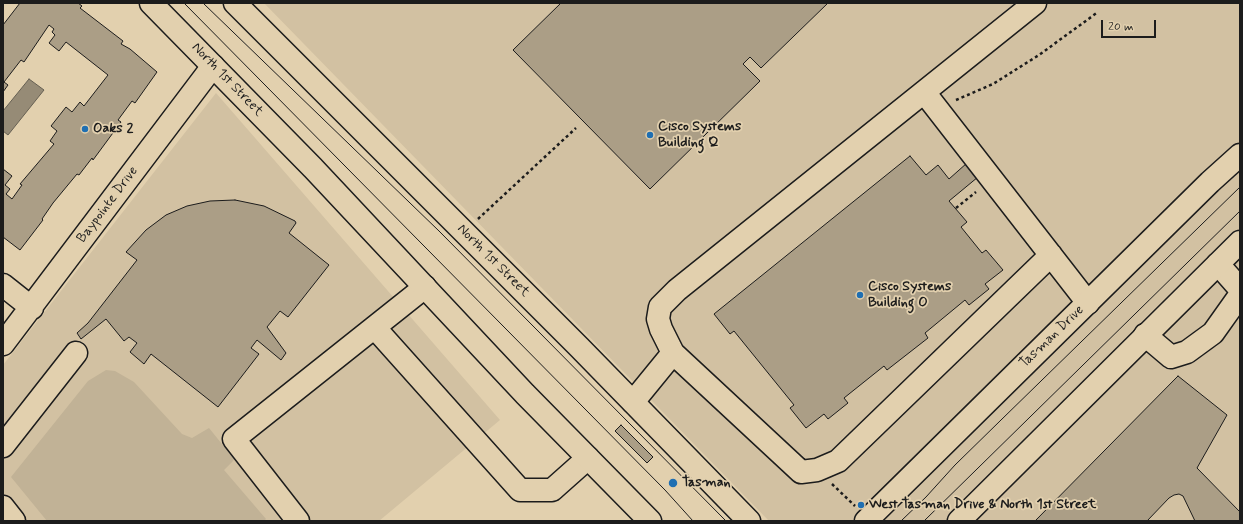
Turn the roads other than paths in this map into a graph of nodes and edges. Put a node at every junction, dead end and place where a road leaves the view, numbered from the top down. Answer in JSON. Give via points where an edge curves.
{"nodes":[{"id":1,"x":151,"y":3,"type":"edge"},
{"id":2,"x":235,"y":3,"type":"edge"},
{"id":3,"x":1035,"y":3,"type":"edge"},
{"id":4,"x":213,"y":66,"type":"junction"},
{"id":5,"x":924,"y":92,"type":"junction"},
{"id":6,"x":1240,"y":155,"type":"edge"},
{"id":7,"x":1240,"y":242,"type":"edge"},
{"id":8,"x":1051,"y":255,"type":"junction"},
{"id":9,"x":1218,"y":264,"type":"junction"},
{"id":10,"x":3,"y":285,"type":"edge"},
{"id":11,"x":425,"y":287,"type":"junction"},
{"id":12,"x":1240,"y":289,"type":"edge"},
{"id":13,"x":1240,"y":295,"type":"edge"},
{"id":14,"x":1088,"y":302,"type":"junction"},
{"id":15,"x":32,"y":308,"type":"junction"},
{"id":16,"x":374,"y":328,"type":"junction"},
{"id":17,"x":1145,"y":336,"type":"junction"},
{"id":18,"x":3,"y":344,"type":"edge"},
{"id":19,"x":76,"y":353,"type":"dead end"},
{"id":20,"x":673,"y":353,"type":"junction"},
{"id":21,"x":633,"y":402,"type":"junction"},
{"id":22,"x":3,"y":446,"type":"edge"},
{"id":23,"x":588,"y":458,"type":"junction"},
{"id":24,"x":3,"y":507,"type":"edge"},
{"id":25,"x":861,"y":514,"type":"edge"},
{"id":26,"x":14,"y":521,"type":"edge"},
{"id":27,"x":298,"y":521,"type":"edge"},
{"id":28,"x":650,"y":521,"type":"edge"},
{"id":29,"x":749,"y":521,"type":"edge"},
{"id":30,"x":959,"y":521,"type":"edge"}],
"edges":[{"from":1,"to":4,"type":"main road","name":"North 1st Street"},
{"from":2,"to":21,"type":"main road","name":"North 1st Street"},
{"from":3,"to":5,"type":"main road"},
{"from":4,"to":11,"type":"main road","name":"North 1st Street"},
{"from":4,"to":15,"type":"main road","name":"Baypointe Drive"},
{"from":5,"to":8,"type":"main road"},
{"from":5,"to":20,"type":"main road","via":[[677,290],[660,307],[658,319]]},
{"from":6,"to":14,"type":"main road","name":"Tasman Drive"},
{"from":7,"to":9,"type":"main road"},
{"from":8,"to":14,"type":"main road"},
{"from":8,"to":20,"type":"main road","via":[[838,461],[817,470],[801,472]]},
{"from":9,"to":12,"type":"main road"},
{"from":9,"to":17,"type":"main road"},
{"from":10,"to":15,"type":"main road"},
{"from":11,"to":16,"type":"main road"},
{"from":11,"to":23,"type":"main road","name":"North 1st Street"},
{"from":13,"to":17,"type":"main road","via":[[1213,333],[1187,352],[1171,357]]},
{"from":14,"to":25,"type":"main road","name":"Tasman Drive"},
{"from":15,"to":18,"type":"main road","name":"Baypointe Drive"},
{"from":16,"to":23,"type":"main road","via":[[520,490],[552,490]]},
{"from":16,"to":27,"type":"main road","via":[[234,439]]},
{"from":17,"to":30,"type":"main road"},
{"from":19,"to":22,"type":"main road"},
{"from":20,"to":21,"type":"main road"},
{"from":21,"to":29,"type":"main road","name":"North 1st Street"},
{"from":23,"to":28,"type":"main road","name":"North 1st Street"},
{"from":24,"to":26,"type":"main road"}]}
